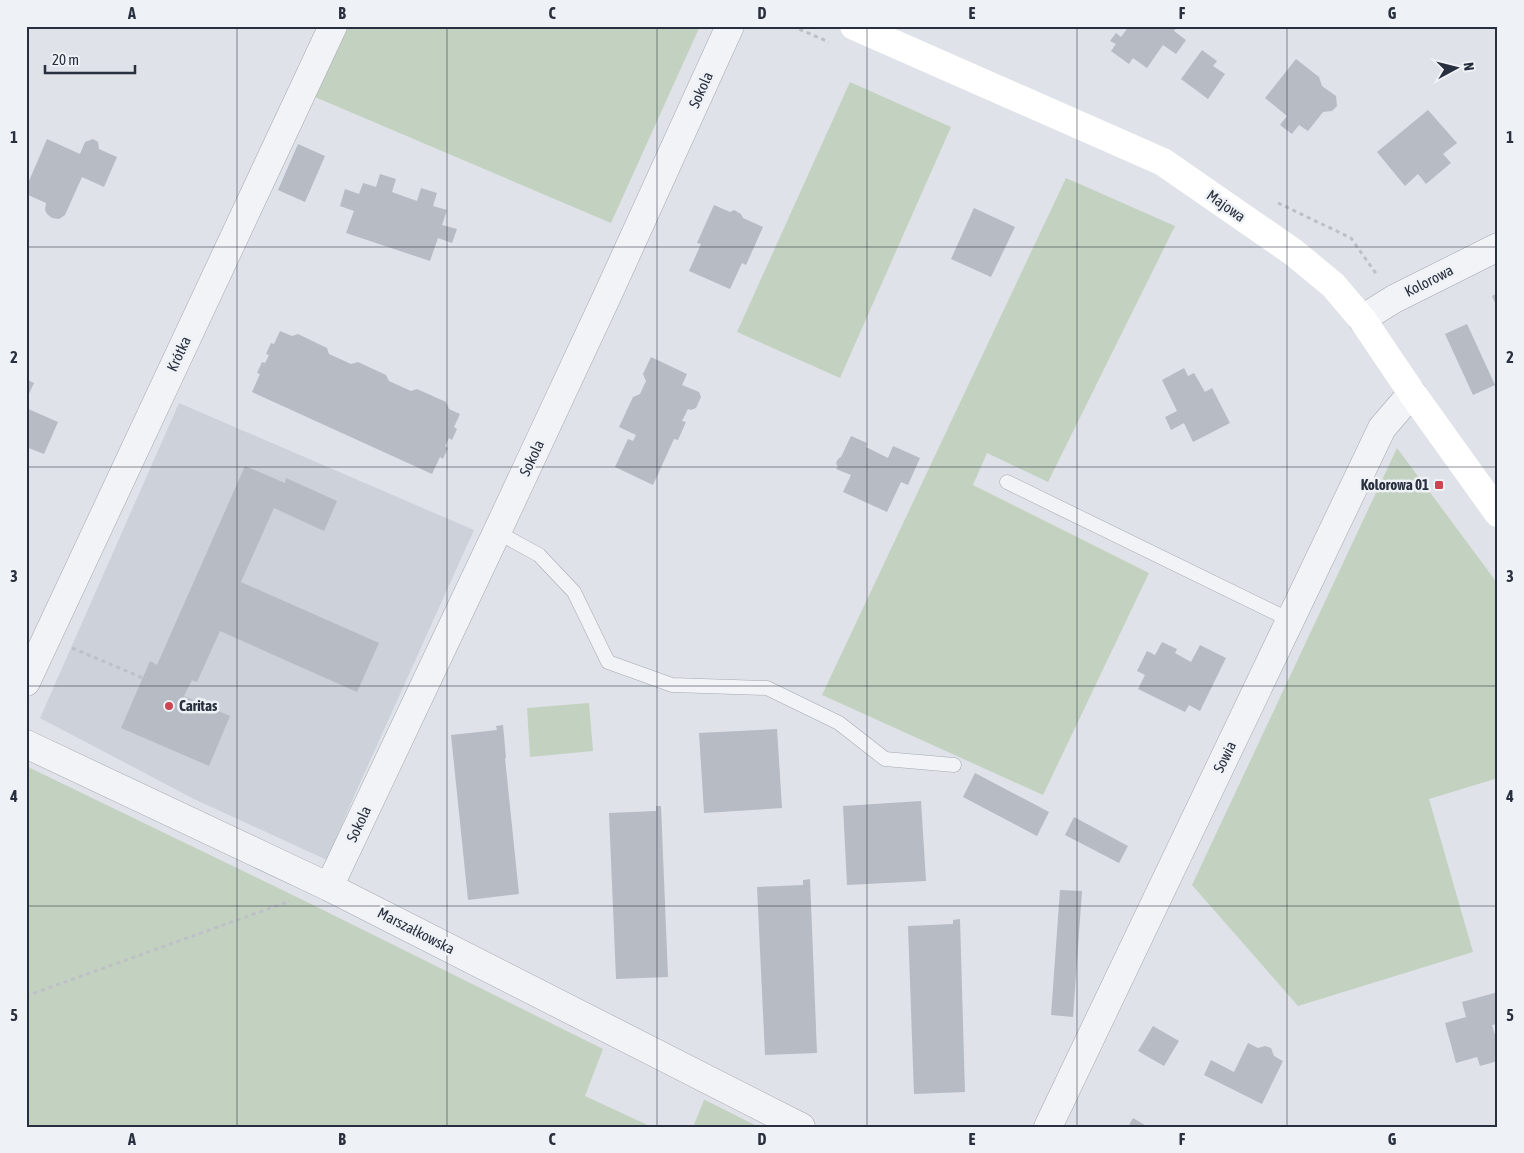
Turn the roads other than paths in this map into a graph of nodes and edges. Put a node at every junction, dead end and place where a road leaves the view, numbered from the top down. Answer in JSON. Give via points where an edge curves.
{"nodes":[{"id":1,"x":333,"y":26,"type":"edge"},
{"id":2,"x":730,"y":26,"type":"edge"},
{"id":3,"x":846,"y":36,"type":"edge"},
{"id":4,"x":1498,"y":247,"type":"edge"},
{"id":5,"x":1362,"y":319,"type":"junction"},
{"id":6,"x":1412,"y":394,"type":"junction"},
{"id":7,"x":1007,"y":482,"type":"dead end"},
{"id":8,"x":1498,"y":513,"type":"edge"},
{"id":9,"x":497,"y":532,"type":"junction"},
{"id":10,"x":1290,"y":620,"type":"junction"},
{"id":11,"x":26,"y":682,"type":"edge"},
{"id":12,"x":26,"y":744,"type":"edge"},
{"id":13,"x":954,"y":765,"type":"dead end"},
{"id":14,"x":328,"y":887,"type":"junction"},
{"id":15,"x":801,"y":1127,"type":"edge"},
{"id":16,"x":1048,"y":1127,"type":"edge"}],
"edges":[{"from":1,"to":11,"type":"street","name":"Krótka"},
{"from":2,"to":9,"type":"street","name":"Sokola"},
{"from":3,"to":5,"type":"street","name":"Majowa","via":[[1163,162],[1293,252],[1333,286]]},
{"from":4,"to":5,"type":"street","name":"Kolorowa","via":[[1394,299]]},
{"from":5,"to":6,"type":"street","name":"Majowa"},
{"from":6,"to":8,"type":"street","name":"Majowa"},
{"from":6,"to":10,"type":"street","name":"Sowia","via":[[1382,428]]},
{"from":7,"to":10,"type":"lane"},
{"from":9,"to":13,"type":"lane","via":[[540,555],[574,592],[608,662],[672,685],[767,688],[839,723],[884,759]]},
{"from":9,"to":14,"type":"street","name":"Sokola"},
{"from":10,"to":16,"type":"street","name":"Sowia"},
{"from":12,"to":14,"type":"street","name":"Marszałkowska"},
{"from":14,"to":15,"type":"street","name":"Marszałkowska"}]}
